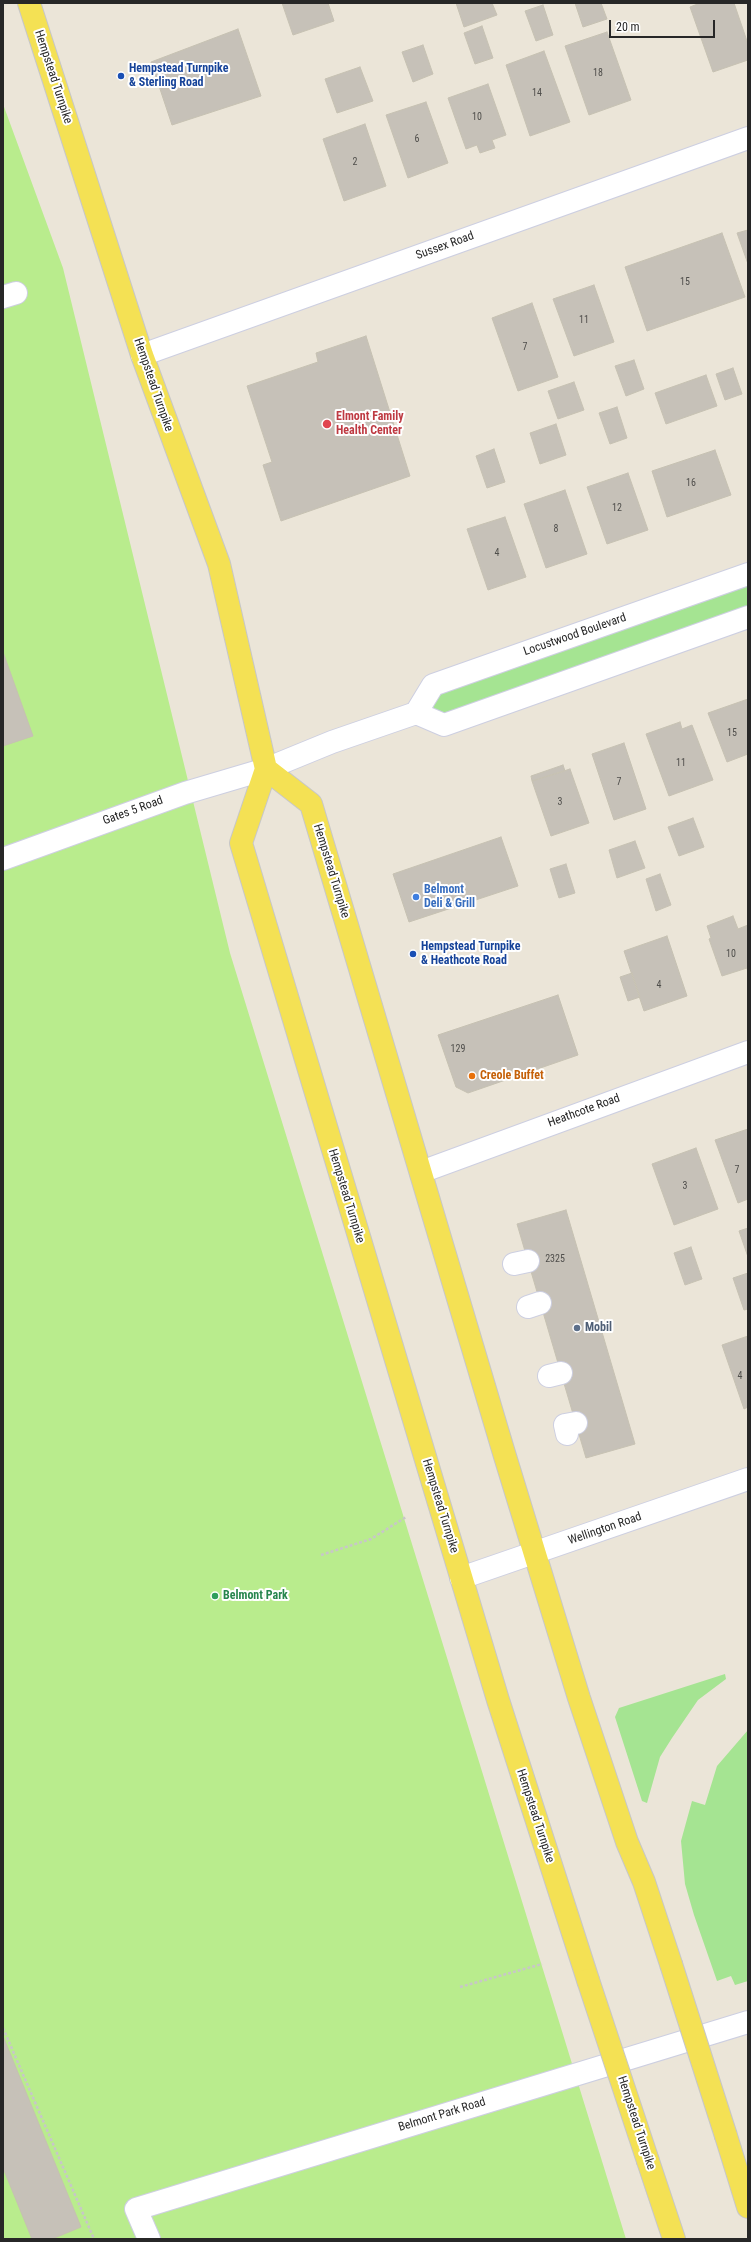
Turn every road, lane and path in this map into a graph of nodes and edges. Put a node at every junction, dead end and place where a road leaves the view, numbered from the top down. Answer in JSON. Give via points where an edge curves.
{"nodes":[{"id":1,"x":29,"y":3,"type":"edge"},
{"id":2,"x":748,"y":138,"type":"edge"},
{"id":3,"x":142,"y":355,"type":"junction"},
{"id":4,"x":748,"y":574,"type":"edge"},
{"id":5,"x":748,"y":617,"type":"edge"},
{"id":6,"x":416,"y":713,"type":"junction"},
{"id":7,"x":266,"y":769,"type":"junction"},
{"id":8,"x":3,"y":859,"type":"edge"},
{"id":9,"x":748,"y":1052,"type":"edge"},
{"id":10,"x":421,"y":1172,"type":"junction"},
{"id":11,"x":748,"y":1479,"type":"edge"},
{"id":12,"x":406,"y":1518,"type":"dead end"},
{"id":13,"x":535,"y":1553,"type":"junction"},
{"id":14,"x":321,"y":1555,"type":"dead end"},
{"id":15,"x":461,"y":1578,"type":"junction"},
{"id":16,"x":542,"y":1964,"type":"dead end"},
{"id":17,"x":460,"y":1987,"type":"dead end"},
{"id":18,"x":748,"y":2022,"type":"edge"},
{"id":19,"x":3,"y":2028,"type":"edge"},
{"id":20,"x":748,"y":2207,"type":"edge"},
{"id":21,"x":94,"y":2239,"type":"edge"},
{"id":22,"x":149,"y":2239,"type":"edge"},
{"id":23,"x":674,"y":2239,"type":"edge"}],
"edges":[{"from":1,"to":3,"type":"main road","name":"Hempstead Turnpike"},
{"from":2,"to":3,"type":"street","name":"Sussex Road"},
{"from":3,"to":7,"type":"main road","name":"Hempstead Turnpike","via":[[219,564]]},
{"from":4,"to":6,"type":"street","name":"Locustwood Boulevard","via":[[433,685]]},
{"from":5,"to":6,"type":"street","via":[[444,725]]},
{"from":6,"to":7,"type":"street","via":[[332,742]]},
{"from":7,"to":8,"type":"street","name":"Gates 5 Road","via":[[185,793]]},
{"from":7,"to":10,"type":"main road","name":"Hempstead Turnpike","via":[[311,804]]},
{"from":7,"to":15,"type":"main road","name":"Hempstead Turnpike","via":[[241,843]]},
{"from":9,"to":10,"type":"street","name":"Heathcote Road"},
{"from":10,"to":13,"type":"main road","name":"Hempstead Turnpike"},
{"from":11,"to":13,"type":"street","name":"Wellington Road"},
{"from":12,"to":14,"type":"path","via":[[371,1539]]},
{"from":13,"to":15,"type":"street","name":"Wellington Road"},
{"from":13,"to":20,"type":"main road","name":"Hempstead Turnpike","bridge":true,"via":[[582,1705],[671,1964]]},
{"from":15,"to":23,"type":"main road","name":"Hempstead Turnpike","bridge":true,"via":[[537,1825]]},
{"from":16,"to":17,"type":"path"},
{"from":18,"to":22,"type":"street","name":"Belmont Park Road","via":[[136,2209]]},
{"from":19,"to":21,"type":"path"}]}
